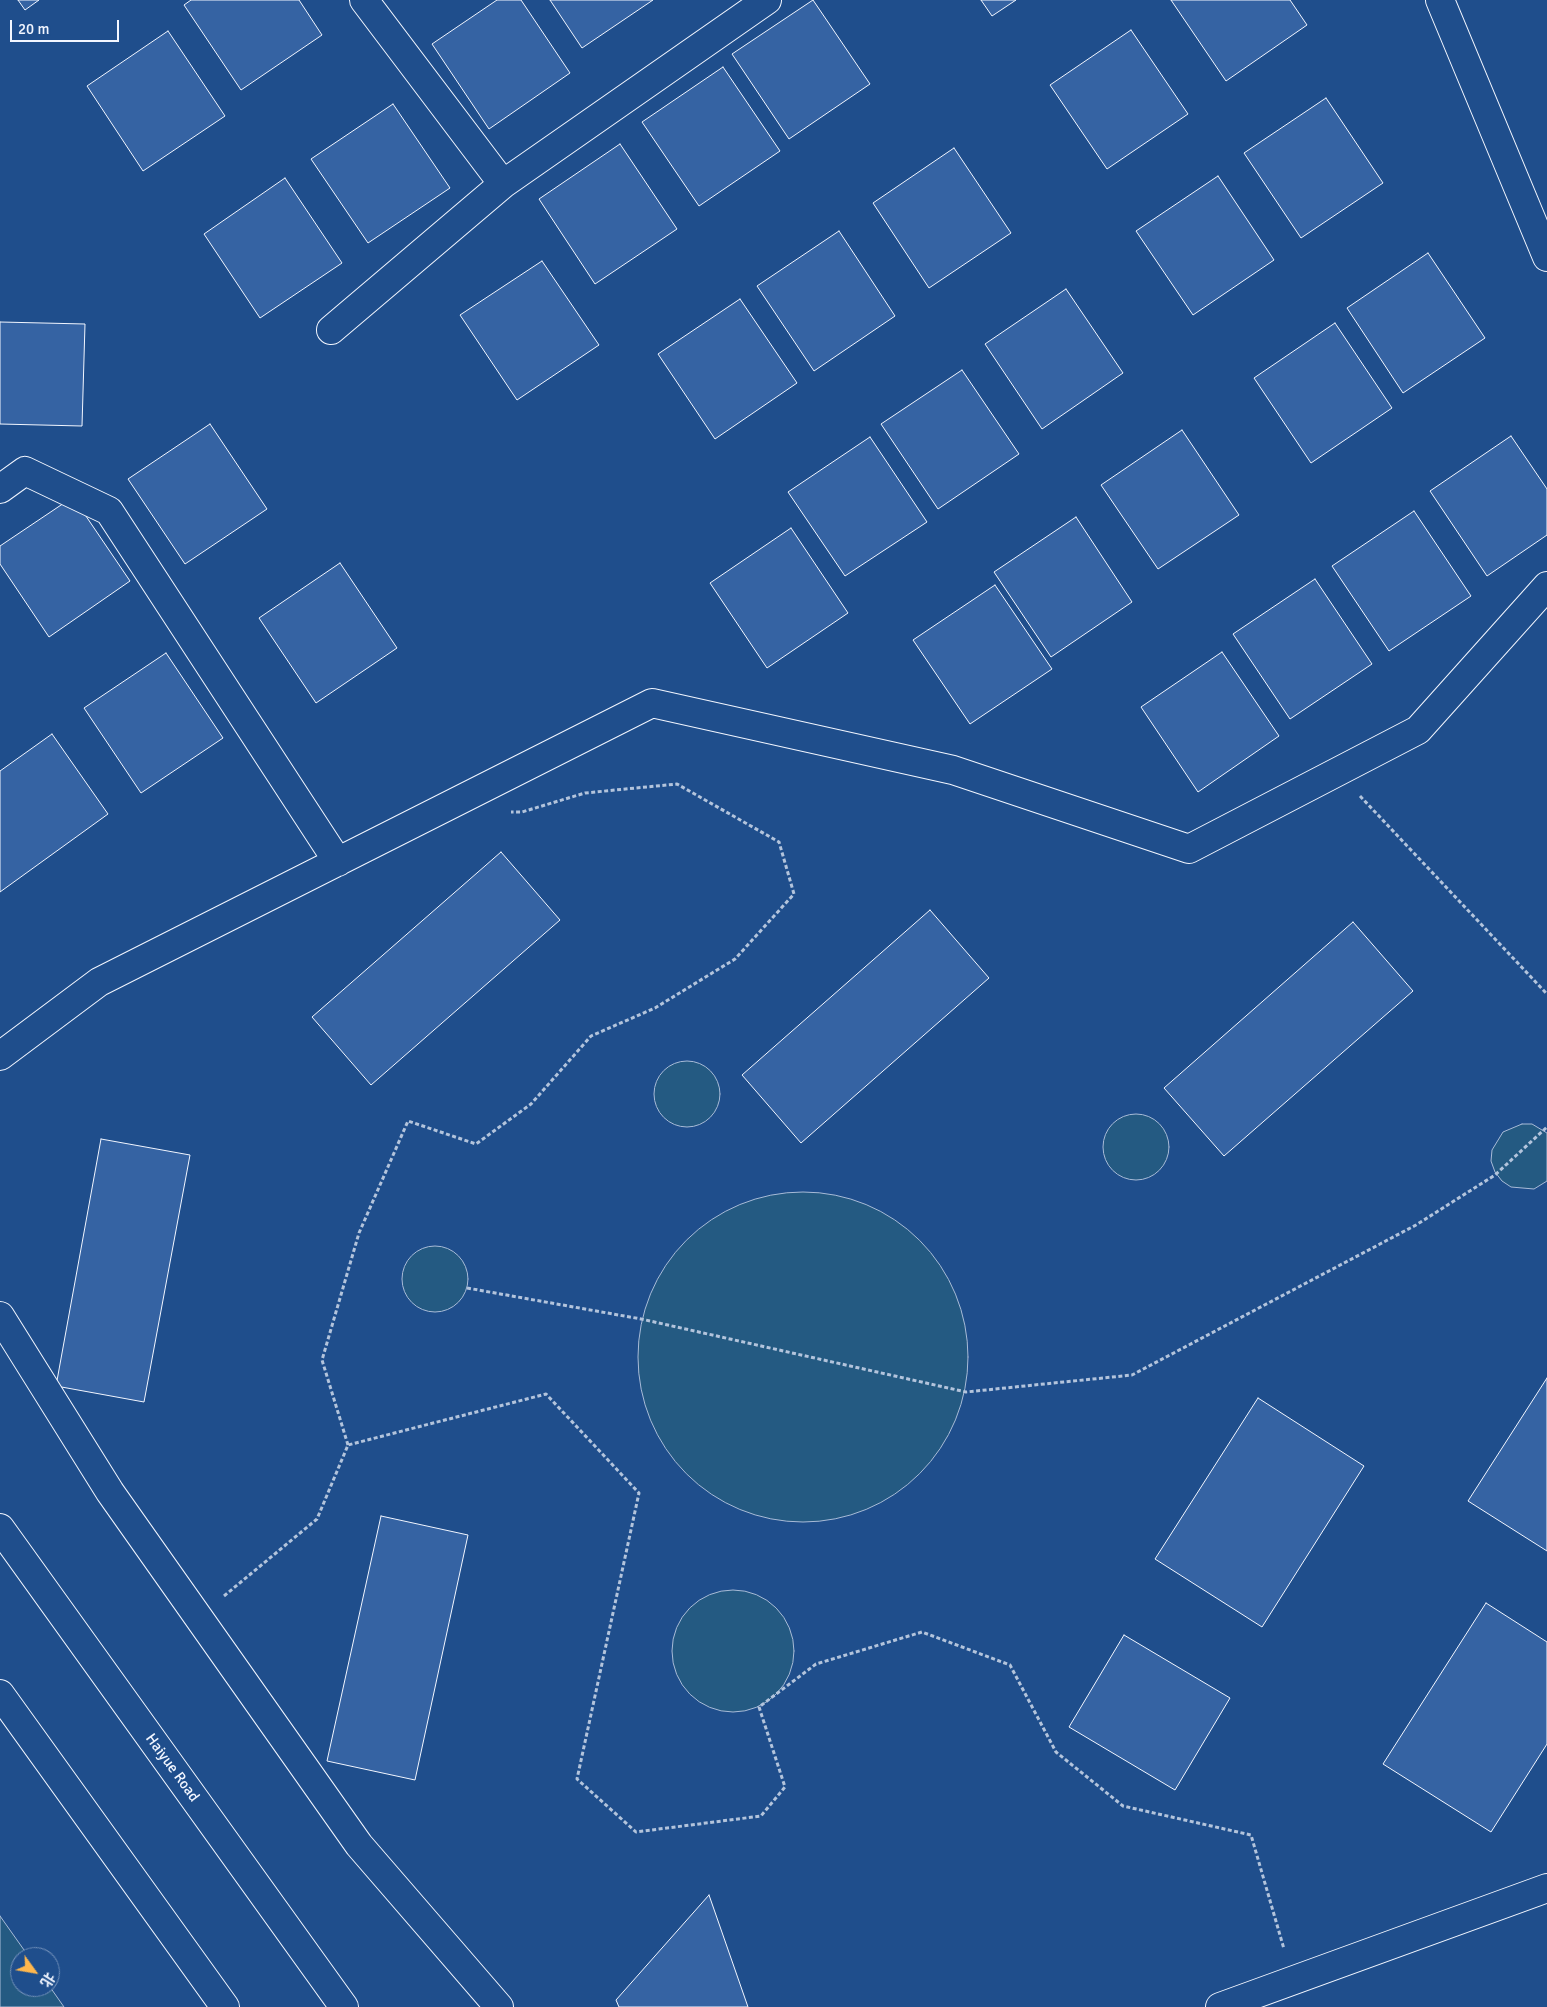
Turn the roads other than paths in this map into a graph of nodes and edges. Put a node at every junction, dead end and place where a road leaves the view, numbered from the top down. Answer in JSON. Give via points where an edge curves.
{"nodes":[{"id":1,"x":364,"y":0,"type":"edge"},
{"id":2,"x":767,"y":0,"type":"edge"},
{"id":3,"x":1440,"y":0,"type":"edge"},
{"id":4,"x":503,"y":184,"type":"junction"},
{"id":5,"x":1547,"y":256,"type":"edge"},
{"id":6,"x":332,"y":330,"type":"dead end"},
{"id":7,"x":0,"y":489,"type":"edge"},
{"id":8,"x":1547,"y":586,"type":"edge"},
{"id":9,"x":338,"y":862,"type":"junction"},
{"id":10,"x":0,"y":1056,"type":"edge"},
{"id":11,"x":0,"y":1316,"type":"edge"},
{"id":12,"x":0,"y":1528,"type":"edge"},
{"id":13,"x":0,"y":1694,"type":"edge"},
{"id":14,"x":1547,"y":1888,"type":"edge"},
{"id":15,"x":225,"y":2007,"type":"edge"},
{"id":16,"x":344,"y":2007,"type":"edge"},
{"id":17,"x":498,"y":2007,"type":"edge"},
{"id":18,"x":1220,"y":2007,"type":"edge"}],
"edges":[{"from":1,"to":4,"type":"street"},
{"from":2,"to":4,"type":"street"},
{"from":3,"to":5,"type":"street"},
{"from":4,"to":6,"type":"street"},
{"from":7,"to":9,"type":"street","via":[[26,470],[110,510]]},
{"from":8,"to":9,"type":"street","via":[[1418,730],[1189,849],[953,770],[652,703]]},
{"from":9,"to":10,"type":"street","via":[[99,982]]},
{"from":11,"to":17,"type":"street","via":[[110,1492],[359,1845]]},
{"from":12,"to":16,"type":"street","name":"Haiyue Road"},
{"from":13,"to":15,"type":"street"},
{"from":14,"to":18,"type":"street"}]}
